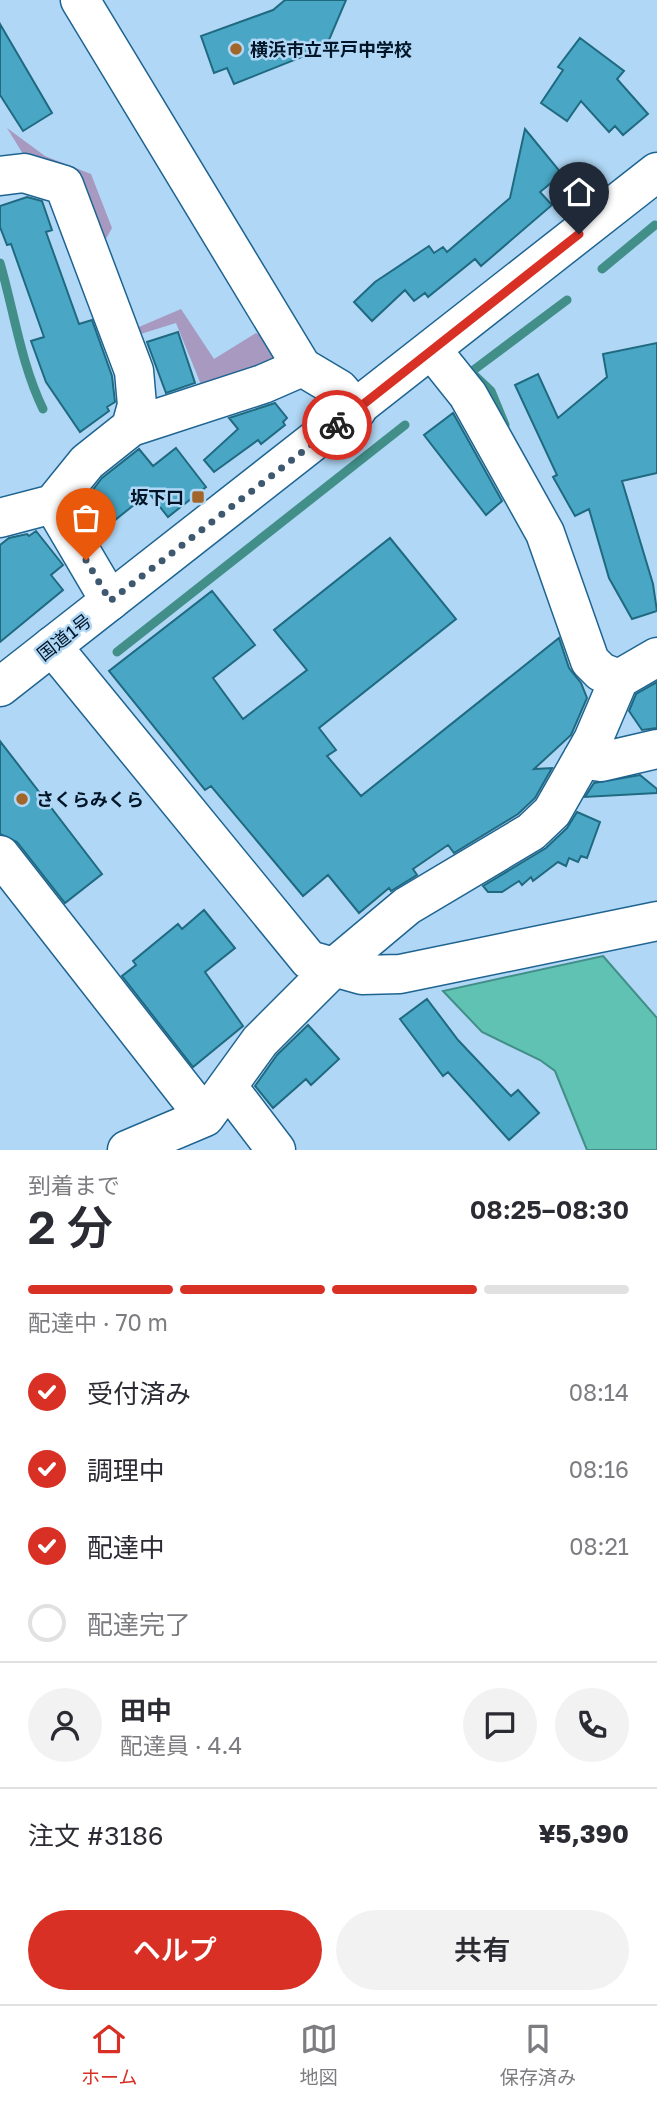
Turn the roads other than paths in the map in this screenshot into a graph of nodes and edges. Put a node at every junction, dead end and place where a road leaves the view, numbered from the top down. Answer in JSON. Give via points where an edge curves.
{"nodes":[{"id":1,"x":80,"y":0,"type":"edge"},
{"id":2,"x":657,"y":172,"type":"edge"},
{"id":3,"x":0,"y":176,"type":"edge"},
{"id":4,"x":432,"y":350,"type":"junction"},
{"id":5,"x":302,"y":368,"type":"junction"},
{"id":6,"x":357,"y":410,"type":"junction"},
{"id":7,"x":131,"y":427,"type":"junction"},
{"id":8,"x":52,"y":504,"type":"junction"},
{"id":9,"x":0,"y":518,"type":"edge"},
{"id":10,"x":110,"y":601,"type":"junction"},
{"id":11,"x":52,"y":646,"type":"junction"},
{"id":12,"x":657,"y":657,"type":"edge"},
{"id":13,"x":619,"y":680,"type":"junction"},
{"id":14,"x":0,"y":687,"type":"edge"},
{"id":15,"x":657,"y":749,"type":"edge"},
{"id":16,"x":582,"y":759,"type":"junction"},
{"id":17,"x":0,"y":855,"type":"edge"},
{"id":18,"x":657,"y":921,"type":"edge"},
{"id":19,"x":333,"y":968,"type":"junction"},
{"id":20,"x":228,"y":1087,"type":"junction"},
{"id":21,"x":205,"y":1117,"type":"junction"},
{"id":22,"x":127,"y":1150,"type":"edge"},
{"id":23,"x":276,"y":1150,"type":"edge"}],
"edges":[{"from":1,"to":5,"type":"main road"},
{"from":2,"to":4,"type":"main road","name":"国道1号"},
{"from":3,"to":7,"type":"main road","via":[[24,173],[64,185],[134,371],[137,405]]},
{"from":4,"to":6,"type":"main road","name":"国道1号"},
{"from":4,"to":13,"type":"main road","via":[[468,395],[545,533],[590,662]]},
{"from":5,"to":6,"type":"main road","via":[[339,389]]},
{"from":5,"to":7,"type":"main road"},
{"from":6,"to":10,"type":"main road","name":"国道1号"},
{"from":7,"to":8,"type":"main road","via":[[86,461]]},
{"from":8,"to":9,"type":"main road"},
{"from":8,"to":10,"type":"main road"},
{"from":10,"to":11,"type":"main road","name":"国道1号"},
{"from":11,"to":14,"type":"main road","name":"国道1号"},
{"from":11,"to":19,"type":"main road","via":[[309,960]]},
{"from":12,"to":13,"type":"main road"},
{"from":13,"to":16,"type":"main road"},
{"from":15,"to":16,"type":"main road","via":[[601,762]]},
{"from":16,"to":19,"type":"main road","via":[[552,812],[531,832],[407,906]]},
{"from":17,"to":21,"type":"main road"},
{"from":18,"to":19,"type":"main road","via":[[400,974],[362,975]]},
{"from":19,"to":20,"type":"main road","via":[[260,1041]]},
{"from":20,"to":21,"type":"main road"},
{"from":20,"to":23,"type":"main road"},
{"from":21,"to":22,"type":"main road"}]}
